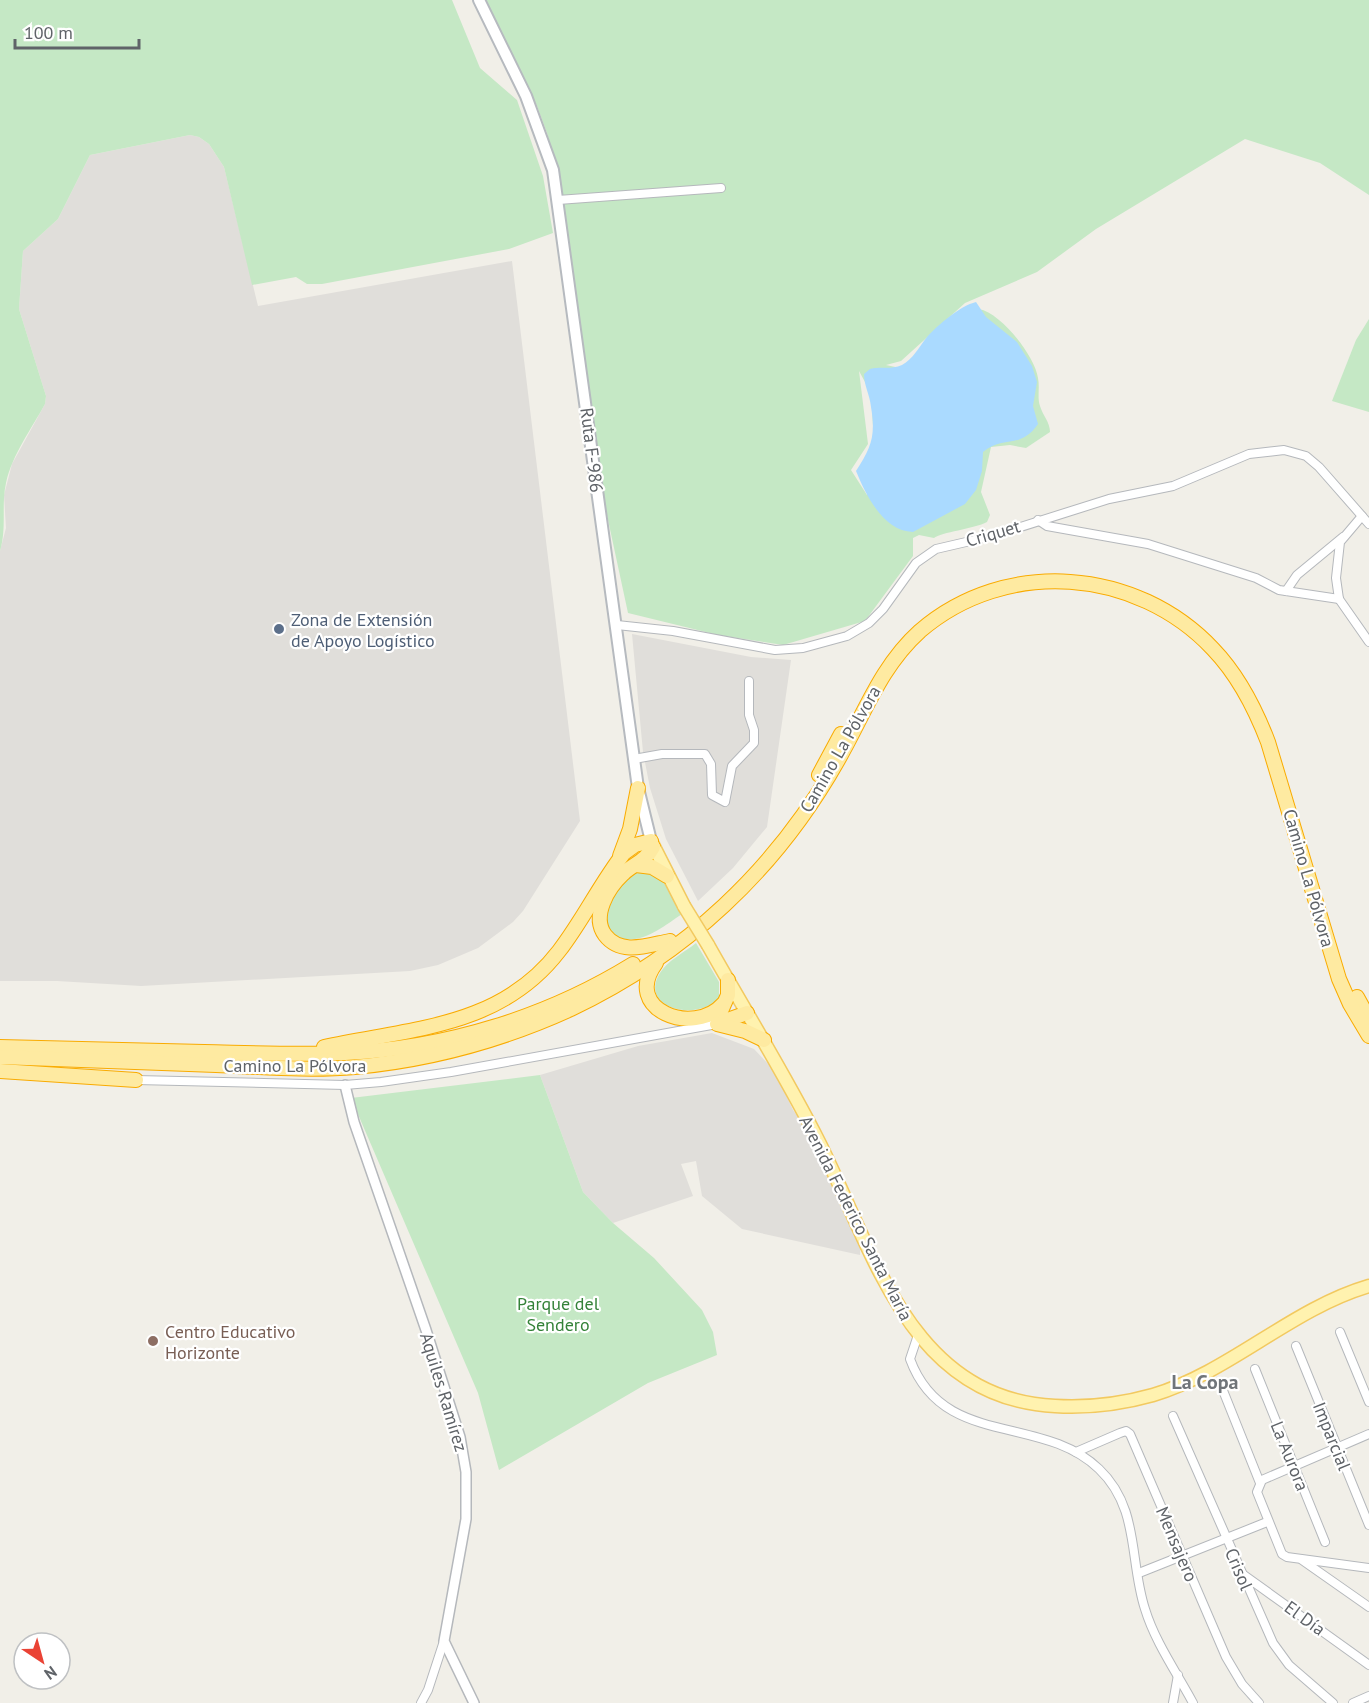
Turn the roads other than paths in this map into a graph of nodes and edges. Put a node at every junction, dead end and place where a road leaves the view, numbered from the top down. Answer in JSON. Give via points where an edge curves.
{"nodes":[{"id":1,"x":478,"y":0,"type":"edge"},
{"id":2,"x":721,"y":188,"type":"dead end"},
{"id":3,"x":558,"y":201,"type":"junction"},
{"id":4,"x":1362,"y":516,"type":"junction"},
{"id":5,"x":1038,"y":520,"type":"junction"},
{"id":6,"x":1369,"y":524,"type":"edge"},
{"id":7,"x":1343,"y":537,"type":"junction"},
{"id":8,"x":1286,"y":591,"type":"junction"},
{"id":9,"x":1339,"y":599,"type":"junction"},
{"id":10,"x":617,"y":625,"type":"junction"},
{"id":11,"x":1369,"y":642,"type":"edge"},
{"id":12,"x":749,"y":681,"type":"dead end"},
{"id":13,"x":634,"y":759,"type":"junction"},
{"id":14,"x":638,"y":788,"type":"junction"},
{"id":15,"x":652,"y":844,"type":"junction"},
{"id":16,"x":617,"y":864,"type":"junction"},
{"id":17,"x":636,"y":865,"type":"junction"},
{"id":18,"x":667,"y":876,"type":"junction"},
{"id":19,"x":670,"y":941,"type":"junction"},
{"id":20,"x":708,"y":945,"type":"joint"},
{"id":21,"x":662,"y":957,"type":"junction"},
{"id":22,"x":728,"y":980,"type":"junction"},
{"id":23,"x":747,"y":1012,"type":"junction"},
{"id":24,"x":718,"y":1019,"type":"junction"},
{"id":25,"x":1369,"y":1019,"type":"edge"},
{"id":26,"x":1369,"y":1036,"type":"edge"},
{"id":27,"x":764,"y":1040,"type":"junction"},
{"id":28,"x":0,"y":1047,"type":"edge"},
{"id":29,"x":297,"y":1054,"type":"junction"},
{"id":30,"x":0,"y":1057,"type":"edge"},
{"id":31,"x":0,"y":1071,"type":"edge"},
{"id":32,"x":136,"y":1080,"type":"joint"},
{"id":33,"x":345,"y":1085,"type":"junction"},
{"id":34,"x":1369,"y":1287,"type":"edge"},
{"id":35,"x":1340,"y":1332,"type":"dead end"},
{"id":36,"x":918,"y":1335,"type":"junction"},
{"id":37,"x":1296,"y":1346,"type":"dead end"},
{"id":38,"x":1255,"y":1369,"type":"dead end"},
{"id":39,"x":1222,"y":1388,"type":"dead end"},
{"id":40,"x":1369,"y":1402,"type":"edge"},
{"id":41,"x":1173,"y":1416,"type":"dead end"},
{"id":42,"x":1369,"y":1434,"type":"edge"},
{"id":43,"x":1336,"y":1447,"type":"junction"},
{"id":44,"x":1076,"y":1452,"type":"junction"},
{"id":45,"x":1293,"y":1466,"type":"junction"},
{"id":46,"x":1260,"y":1483,"type":"junction"},
{"id":47,"x":1267,"y":1522,"type":"junction"},
{"id":48,"x":1369,"y":1525,"type":"edge"},
{"id":49,"x":1226,"y":1539,"type":"junction"},
{"id":50,"x":1325,"y":1542,"type":"dead end"},
{"id":51,"x":1182,"y":1556,"type":"junction"},
{"id":52,"x":1300,"y":1559,"type":"junction"},
{"id":53,"x":1369,"y":1568,"type":"edge"},
{"id":54,"x":1240,"y":1572,"type":"junction"},
{"id":55,"x":1139,"y":1573,"type":"junction"},
{"id":56,"x":1369,"y":1607,"type":"edge"},
{"id":57,"x":444,"y":1641,"type":"junction"},
{"id":58,"x":1369,"y":1665,"type":"edge"},
{"id":59,"x":1178,"y":1675,"type":"junction"},
{"id":60,"x":1369,"y":1696,"type":"edge"},
{"id":61,"x":421,"y":1703,"type":"edge"},
{"id":62,"x":474,"y":1703,"type":"edge"},
{"id":63,"x":1173,"y":1703,"type":"edge"},
{"id":64,"x":1193,"y":1703,"type":"edge"},
{"id":65,"x":1259,"y":1703,"type":"edge"},
{"id":66,"x":1333,"y":1703,"type":"edge"},
{"id":67,"x":1353,"y":1703,"type":"edge"}],
"edges":[{"from":1,"to":3,"type":"main road","name":"Ruta F-986","via":[[538,124]]},
{"from":2,"to":3,"type":"street"},
{"from":3,"to":10,"type":"main road","name":"Ruta F-986"},
{"from":4,"to":5,"type":"street","name":"Criquet","via":[[1316,463],[1301,453],[1284,450],[1249,454],[1173,486],[1109,498]]},
{"from":4,"to":6,"type":"street","name":"Criquet"},
{"from":4,"to":7,"type":"street"},
{"from":5,"to":8,"type":"street","via":[[1047,526],[1148,544]]},
{"from":5,"to":10,"type":"street","name":"Criquet","via":[[936,549],[916,563],[884,609],[869,623],[847,636],[803,648],[775,650]]},
{"from":7,"to":8,"type":"street","via":[[1297,575]]},
{"from":7,"to":9,"type":"street","via":[[1336,578]]},
{"from":8,"to":9,"type":"street"},
{"from":9,"to":11,"type":"street"},
{"from":10,"to":13,"type":"main road","name":"Ruta F-986"},
{"from":12,"to":13,"type":"street","via":[[754,743],[732,766],[725,802],[712,795],[711,764],[705,754],[662,754]]},
{"from":13,"to":14,"type":"main road","name":"Ruta F-986"},
{"from":14,"to":15,"type":"main road","name":"Ruta F-986"},
{"from":14,"to":16,"type":"highway","via":[[630,829]]},
{"from":15,"to":16,"type":"highway","via":[[629,848]]},
{"from":15,"to":17,"type":"highway"},
{"from":15,"to":18,"type":"main road","name":"Ruta F-986"},
{"from":16,"to":29,"type":"highway","via":[[559,951],[538,974],[501,1001],[450,1023]]},
{"from":17,"to":18,"type":"highway","via":[[652,867]]},
{"from":17,"to":19,"type":"highway","via":[[620,876],[599,911],[603,933],[615,945],[627,948]]},
{"from":18,"to":20,"type":"main road","name":"Ruta F-986","bridge":true},
{"from":19,"to":25,"type":"highway","name":"Camino La Pólvora","via":[[719,902],[771,844],[824,767],[869,680],[888,652],[917,622],[952,598],[990,581],[1026,573],[1078,573],[1131,585],[1173,605],[1213,636],[1250,682],[1274,732],[1346,970]]},
{"from":19,"to":29,"type":"highway","name":"Camino La Pólvora","via":[[583,992],[498,1025],[398,1048]]},
{"from":20,"to":22,"type":"main road","name":"Avenida Federico Santa María"},
{"from":21,"to":24,"type":"highway","via":[[647,982],[654,1005],[675,1018]]},
{"from":21,"to":26,"type":"highway","name":"Camino La Pólvora","via":[[719,911],[767,863],[793,830],[838,760],[885,672],[912,639],[943,614],[987,591],[1037,581],[1071,581],[1127,593],[1175,616],[1207,643],[1237,678],[1268,742],[1340,979]]},
{"from":21,"to":30,"type":"highway","name":"Camino La Pólvora","via":[[595,997],[522,1029],[444,1053],[387,1063],[329,1069]]},
{"from":22,"to":23,"type":"main road","name":"Avenida Federico Santa María"},
{"from":22,"to":24,"type":"highway","via":[[729,990]]},
{"from":23,"to":24,"type":"highway"},
{"from":23,"to":27,"type":"main road","name":"Avenida Federico Santa María"},
{"from":24,"to":27,"type":"highway"},
{"from":24,"to":33,"type":"street","via":[[452,1072]]},
{"from":27,"to":36,"type":"main road","name":"Avenida Federico Santa María","via":[[820,1144],[890,1291]]},
{"from":28,"to":29,"type":"highway","name":"Camino La Pólvora"},
{"from":31,"to":32,"type":"highway"},
{"from":32,"to":33,"type":"street"},
{"from":33,"to":57,"type":"street","name":"Aquiles Ramírez","via":[[464,1454],[466,1519]]},
{"from":34,"to":36,"type":"main road","name":"Avenida Federico Santa María","via":[[1323,1304],[1174,1387],[1099,1406],[1031,1405],[1007,1400],[953,1371]]},
{"from":35,"to":40,"type":"street"},
{"from":36,"to":44,"type":"street","via":[[910,1359],[937,1402],[962,1417]]},
{"from":37,"to":43,"type":"street","name":"Imparcial"},
{"from":38,"to":45,"type":"street","name":"La Aurora"},
{"from":39,"to":46,"type":"street"},
{"from":41,"to":49,"type":"street","name":"Crisol"},
{"from":42,"to":43,"type":"street"},
{"from":43,"to":45,"type":"street"},
{"from":43,"to":48,"type":"street","name":"Imparcial"},
{"from":44,"to":51,"type":"street","name":"Mensajero","via":[[1126,1431],[1130,1434]]},
{"from":44,"to":55,"type":"street","via":[[1100,1469],[1119,1493],[1131,1521]]},
{"from":45,"to":46,"type":"street"},
{"from":45,"to":50,"type":"street","name":"La Aurora"},
{"from":46,"to":47,"type":"street","via":[[1257,1495]]},
{"from":47,"to":49,"type":"street"},
{"from":47,"to":52,"type":"street","via":[[1282,1554]]},
{"from":49,"to":51,"type":"street"},
{"from":49,"to":54,"type":"street","name":"Crisol"},
{"from":51,"to":55,"type":"street"},
{"from":51,"to":65,"type":"street","name":"Mensajero","via":[[1226,1657]]},
{"from":52,"to":53,"type":"street"},
{"from":52,"to":56,"type":"street"},
{"from":54,"to":58,"type":"street","name":"El Día"},
{"from":54,"to":66,"type":"street","name":"Crisol","via":[[1279,1653]]},
{"from":55,"to":59,"type":"street","via":[[1144,1607]]},
{"from":57,"to":61,"type":"street"},
{"from":57,"to":62,"type":"street"},
{"from":59,"to":63,"type":"street"},
{"from":59,"to":64,"type":"street"},
{"from":60,"to":67,"type":"street"}]}
